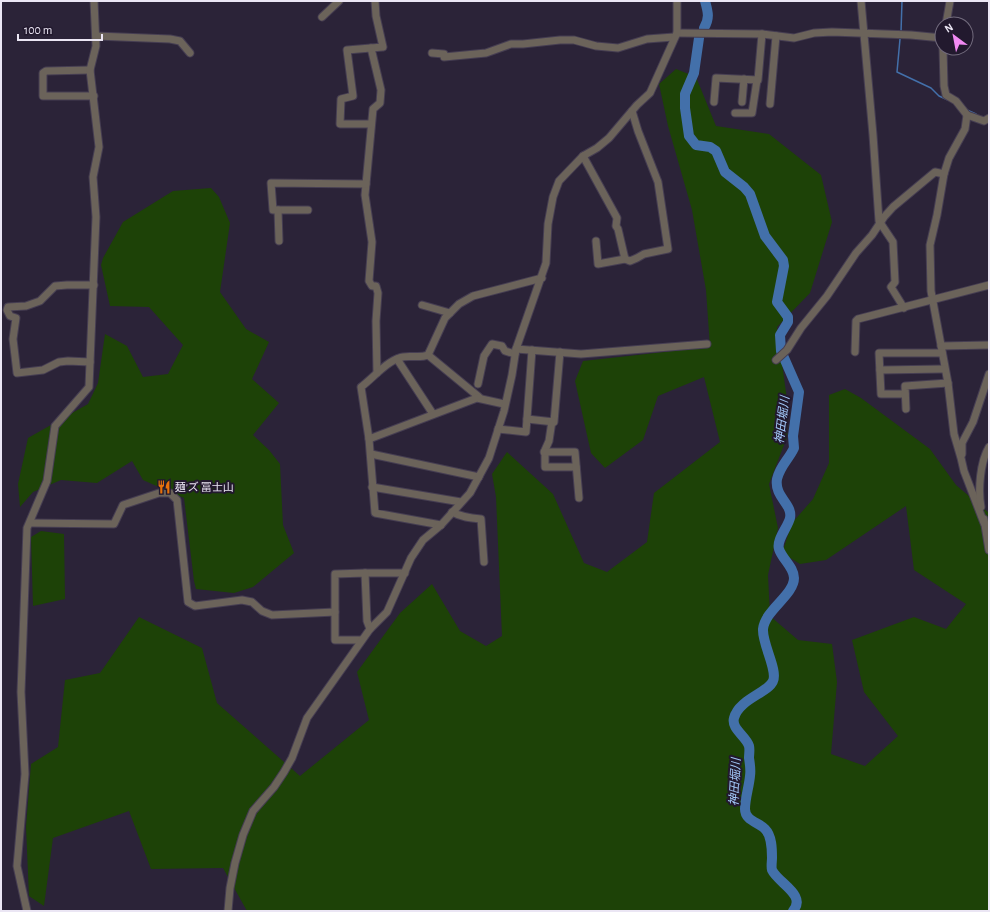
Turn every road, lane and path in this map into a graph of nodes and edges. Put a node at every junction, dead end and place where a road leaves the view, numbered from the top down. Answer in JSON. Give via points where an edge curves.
{"nodes":[{"id":1,"x":94,"y":1,"type":"edge"},
{"id":2,"x":340,"y":1,"type":"edge"},
{"id":3,"x":375,"y":1,"type":"edge"},
{"id":4,"x":677,"y":1,"type":"edge"},
{"id":5,"x":861,"y":1,"type":"edge"},
{"id":6,"x":950,"y":1,"type":"edge"},
{"id":7,"x":947,"y":16,"type":"edge"},
{"id":8,"x":322,"y":17,"type":"dead end"},
{"id":9,"x":762,"y":34,"type":"junction"},
{"id":10,"x":864,"y":34,"type":"junction"},
{"id":11,"x":676,"y":35,"type":"junction"},
{"id":12,"x":96,"y":36,"type":"junction"},
{"id":13,"x":776,"y":36,"type":"junction"},
{"id":14,"x":934,"y":37,"type":"edge"},
{"id":15,"x":371,"y":48,"type":"junction"},
{"id":16,"x":190,"y":53,"type":"dead end"},
{"id":17,"x":432,"y":53,"type":"dead end"},
{"id":18,"x":943,"y":56,"type":"edge"},
{"id":19,"x":90,"y":70,"type":"junction"},
{"id":20,"x":744,"y":79,"type":"junction"},
{"id":21,"x":757,"y":80,"type":"junction"},
{"id":22,"x":94,"y":96,"type":"junction"},
{"id":23,"x":714,"y":102,"type":"dead end"},
{"id":24,"x":742,"y":102,"type":"dead end"},
{"id":25,"x":770,"y":104,"type":"dead end"},
{"id":26,"x":632,"y":111,"type":"junction"},
{"id":27,"x":735,"y":113,"type":"dead end"},
{"id":28,"x":967,"y":115,"type":"junction"},
{"id":29,"x":989,"y":118,"type":"edge"},
{"id":30,"x":371,"y":124,"type":"junction"},
{"id":31,"x":583,"y":156,"type":"junction"},
{"id":32,"x":944,"y":174,"type":"junction"},
{"id":33,"x":366,"y":184,"type":"junction"},
{"id":34,"x":278,"y":210,"type":"junction"},
{"id":35,"x":308,"y":210,"type":"dead end"},
{"id":36,"x":880,"y":224,"type":"junction"},
{"id":37,"x":279,"y":241,"type":"dead end"},
{"id":38,"x":596,"y":241,"type":"dead end"},
{"id":39,"x":625,"y":259,"type":"junction"},
{"id":40,"x":542,"y":278,"type":"junction"},
{"id":41,"x":94,"y":285,"type":"junction"},
{"id":42,"x":989,"y":285,"type":"edge"},
{"id":43,"x":932,"y":300,"type":"junction"},
{"id":44,"x":422,"y":305,"type":"dead end"},
{"id":45,"x":904,"y":308,"type":"junction"},
{"id":46,"x":450,"y":313,"type":"junction"},
{"id":47,"x":707,"y":344,"type":"dead end"},
{"id":48,"x":989,"y":345,"type":"edge"},
{"id":49,"x":942,"y":349,"type":"junction"},
{"id":50,"x":532,"y":350,"type":"junction"},
{"id":51,"x":515,"y":351,"type":"junction"},
{"id":52,"x":560,"y":352,"type":"junction"},
{"id":53,"x":855,"y":352,"type":"dead end"},
{"id":54,"x":428,"y":355,"type":"junction"},
{"id":55,"x":397,"y":359,"type":"junction"},
{"id":56,"x":776,"y":360,"type":"dead end"},
{"id":57,"x":90,"y":362,"type":"junction"},
{"id":58,"x":944,"y":369,"type":"junction"},
{"id":59,"x":880,"y":370,"type":"junction"},
{"id":60,"x":376,"y":373,"type":"junction"},
{"id":61,"x":989,"y":374,"type":"edge"},
{"id":62,"x":948,"y":383,"type":"junction"},
{"id":63,"x":478,"y":384,"type":"dead end"},
{"id":64,"x":906,"y":394,"type":"junction"},
{"id":65,"x":479,"y":397,"type":"junction"},
{"id":66,"x":504,"y":404,"type":"junction"},
{"id":67,"x":906,"y":409,"type":"dead end"},
{"id":68,"x":434,"y":414,"type":"junction"},
{"id":69,"x":527,"y":419,"type":"junction"},
{"id":70,"x":552,"y":422,"type":"junction"},
{"id":71,"x":498,"y":429,"type":"junction"},
{"id":72,"x":369,"y":439,"type":"junction"},
{"id":73,"x":989,"y":447,"type":"edge"},
{"id":74,"x":544,"y":452,"type":"junction"},
{"id":75,"x":371,"y":454,"type":"junction"},
{"id":76,"x":962,"y":458,"type":"junction"},
{"id":77,"x":576,"y":466,"type":"junction"},
{"id":78,"x":479,"y":477,"type":"junction"},
{"id":79,"x":372,"y":487,"type":"junction"},
{"id":80,"x":579,"y":498,"type":"dead end"},
{"id":81,"x":462,"y":502,"type":"junction"},
{"id":82,"x":452,"y":512,"type":"junction"},
{"id":83,"x":30,"y":523,"type":"junction"},
{"id":84,"x":984,"y":523,"type":"junction"},
{"id":85,"x":441,"y":525,"type":"junction"},
{"id":86,"x":989,"y":550,"type":"edge"},
{"id":87,"x":484,"y":562,"type":"dead end"},
{"id":88,"x":366,"y":573,"type":"junction"},
{"id":89,"x":405,"y":573,"type":"junction"},
{"id":90,"x":335,"y":612,"type":"junction"},
{"id":91,"x":370,"y":629,"type":"junction"},
{"id":92,"x":361,"y":640,"type":"junction"},
{"id":93,"x":27,"y":911,"type":"edge"},
{"id":94,"x":228,"y":911,"type":"edge"}],
"edges":[{"from":1,"to":12,"type":"street"},
{"from":2,"to":8,"type":"street"},
{"from":3,"to":15,"type":"street","via":[[382,47]]},
{"from":4,"to":11,"type":"street"},
{"from":5,"to":10,"type":"street"},
{"from":6,"to":7,"type":"street"},
{"from":9,"to":11,"type":"street"},
{"from":9,"to":13,"type":"street"},
{"from":9,"to":21,"type":"street"},
{"from":10,"to":13,"type":"street","via":[[832,32],[794,38]]},
{"from":10,"to":14,"type":"street"},
{"from":10,"to":36,"type":"street"},
{"from":11,"to":17,"type":"street","via":[[647,39],[618,48],[560,40],[511,44],[477,54],[444,57],[442,53]]},
{"from":11,"to":26,"type":"street","via":[[650,93]]},
{"from":12,"to":16,"type":"street","via":[[170,39],[180,41]]},
{"from":12,"to":19,"type":"street"},
{"from":13,"to":25,"type":"street"},
{"from":15,"to":30,"type":"street","via":[[380,102],[373,108]]},
{"from":15,"to":30,"type":"street","via":[[347,50],[353,96],[341,99],[340,124]]},
{"from":18,"to":28,"type":"street","via":[[946,95],[956,101]]},
{"from":19,"to":22,"type":"street"},
{"from":19,"to":22,"type":"street","via":[[46,71],[43,73],[43,96]]},
{"from":20,"to":21,"type":"street"},
{"from":20,"to":23,"type":"street","via":[[716,78]]},
{"from":20,"to":24,"type":"street"},
{"from":21,"to":27,"type":"street","via":[[752,113]]},
{"from":22,"to":41,"type":"street","via":[[99,147],[93,177],[96,216]]},
{"from":26,"to":31,"type":"street","via":[[610,138]]},
{"from":26,"to":39,"type":"street","via":[[658,182],[668,249],[644,254],[630,261]]},
{"from":28,"to":29,"type":"street","via":[[984,121]]},
{"from":28,"to":32,"type":"street","via":[[965,129],[949,158]]},
{"from":30,"to":33,"type":"street"},
{"from":31,"to":39,"type":"street","via":[[617,218],[616,226]]},
{"from":31,"to":40,"type":"street","via":[[559,181],[553,197]]},
{"from":32,"to":36,"type":"street","via":[[935,172],[893,207]]},
{"from":32,"to":43,"type":"street","via":[[930,245]]},
{"from":33,"to":34,"type":"street","via":[[271,183],[273,210]]},
{"from":33,"to":60,"type":"street","via":[[365,196],[372,242],[369,282],[376,286],[378,292]]},
{"from":34,"to":35,"type":"street"},
{"from":34,"to":37,"type":"street"},
{"from":36,"to":45,"type":"street","via":[[893,242],[895,282],[891,287]]},
{"from":36,"to":56,"type":"street","via":[[856,253],[787,350]]},
{"from":38,"to":39,"type":"street","via":[[598,264]]},
{"from":40,"to":46,"type":"street","via":[[473,296]]},
{"from":40,"to":51,"type":"street"},
{"from":41,"to":57,"type":"street"},
{"from":41,"to":57,"type":"street","via":[[55,286],[40,301],[26,306],[8,307],[7,310],[10,316],[16,318],[13,339],[17,373],[42,370],[59,362]]},
{"from":42,"to":43,"type":"street"},
{"from":43,"to":45,"type":"street"},
{"from":43,"to":49,"type":"street"},
{"from":44,"to":46,"type":"street"},
{"from":45,"to":53,"type":"street","via":[[858,319]]},
{"from":46,"to":54,"type":"street","via":[[445,318]]},
{"from":47,"to":52,"type":"street","via":[[581,354]]},
{"from":48,"to":49,"type":"street"},
{"from":49,"to":58,"type":"street"},
{"from":49,"to":59,"type":"street","via":[[879,353]]},
{"from":50,"to":51,"type":"street"},
{"from":50,"to":52,"type":"street"},
{"from":50,"to":69,"type":"street"},
{"from":51,"to":63,"type":"street","via":[[504,351],[502,346],[492,344],[484,356]]},
{"from":51,"to":66,"type":"street"},
{"from":52,"to":70,"type":"street"},
{"from":54,"to":55,"type":"street"},
{"from":54,"to":65,"type":"street"},
{"from":55,"to":60,"type":"street"},
{"from":55,"to":68,"type":"street"},
{"from":57,"to":83,"type":"street","via":[[89,387],[55,426],[47,481]]},
{"from":58,"to":59,"type":"street"},
{"from":58,"to":62,"type":"street"},
{"from":59,"to":64,"type":"street","via":[[881,394]]},
{"from":60,"to":72,"type":"street","via":[[361,387]]},
{"from":61,"to":76,"type":"street","via":[[973,422],[962,443]]},
{"from":62,"to":64,"type":"street","via":[[905,386]]},
{"from":62,"to":76,"type":"street","via":[[954,434]]},
{"from":64,"to":67,"type":"street"},
{"from":65,"to":66,"type":"street"},
{"from":65,"to":68,"type":"street"},
{"from":66,"to":71,"type":"street"},
{"from":68,"to":72,"type":"street"},
{"from":69,"to":70,"type":"street"},
{"from":69,"to":71,"type":"street","via":[[526,432]]},
{"from":70,"to":74,"type":"street"},
{"from":71,"to":78,"type":"street","via":[[489,458]]},
{"from":72,"to":75,"type":"street"},
{"from":73,"to":84,"type":"street","via":[[983,462],[980,489]]},
{"from":74,"to":77,"type":"street","via":[[575,452]]},
{"from":74,"to":77,"type":"street","via":[[545,467]]},
{"from":75,"to":78,"type":"street"},
{"from":75,"to":79,"type":"street"},
{"from":76,"to":84,"type":"street","via":[[964,471]]},
{"from":77,"to":80,"type":"street"},
{"from":78,"to":81,"type":"street"},
{"from":79,"to":81,"type":"street"},
{"from":79,"to":85,"type":"street","via":[[375,513]]},
{"from":81,"to":82,"type":"street"},
{"from":82,"to":85,"type":"street"},
{"from":82,"to":87,"type":"street","via":[[468,518],[481,519]]},
{"from":83,"to":90,"type":"street","via":[[114,524],[124,505],[170,493],[177,500],[188,602],[195,606],[242,600],[252,602],[262,611],[272,615]]},
{"from":83,"to":93,"type":"street","via":[[27,528],[21,692],[25,774],[17,866]]},
{"from":84,"to":86,"type":"street"},
{"from":85,"to":89,"type":"street","via":[[423,540]]},
{"from":88,"to":89,"type":"street"},
{"from":88,"to":90,"type":"street","via":[[335,574]]},
{"from":88,"to":91,"type":"street","via":[[367,621]]},
{"from":89,"to":91,"type":"street","via":[[387,612]]},
{"from":90,"to":92,"type":"street","via":[[335,640]]},
{"from":91,"to":92,"type":"street"},
{"from":92,"to":94,"type":"street","via":[[310,713],[284,772],[254,811],[243,835],[235,863]]}]}
